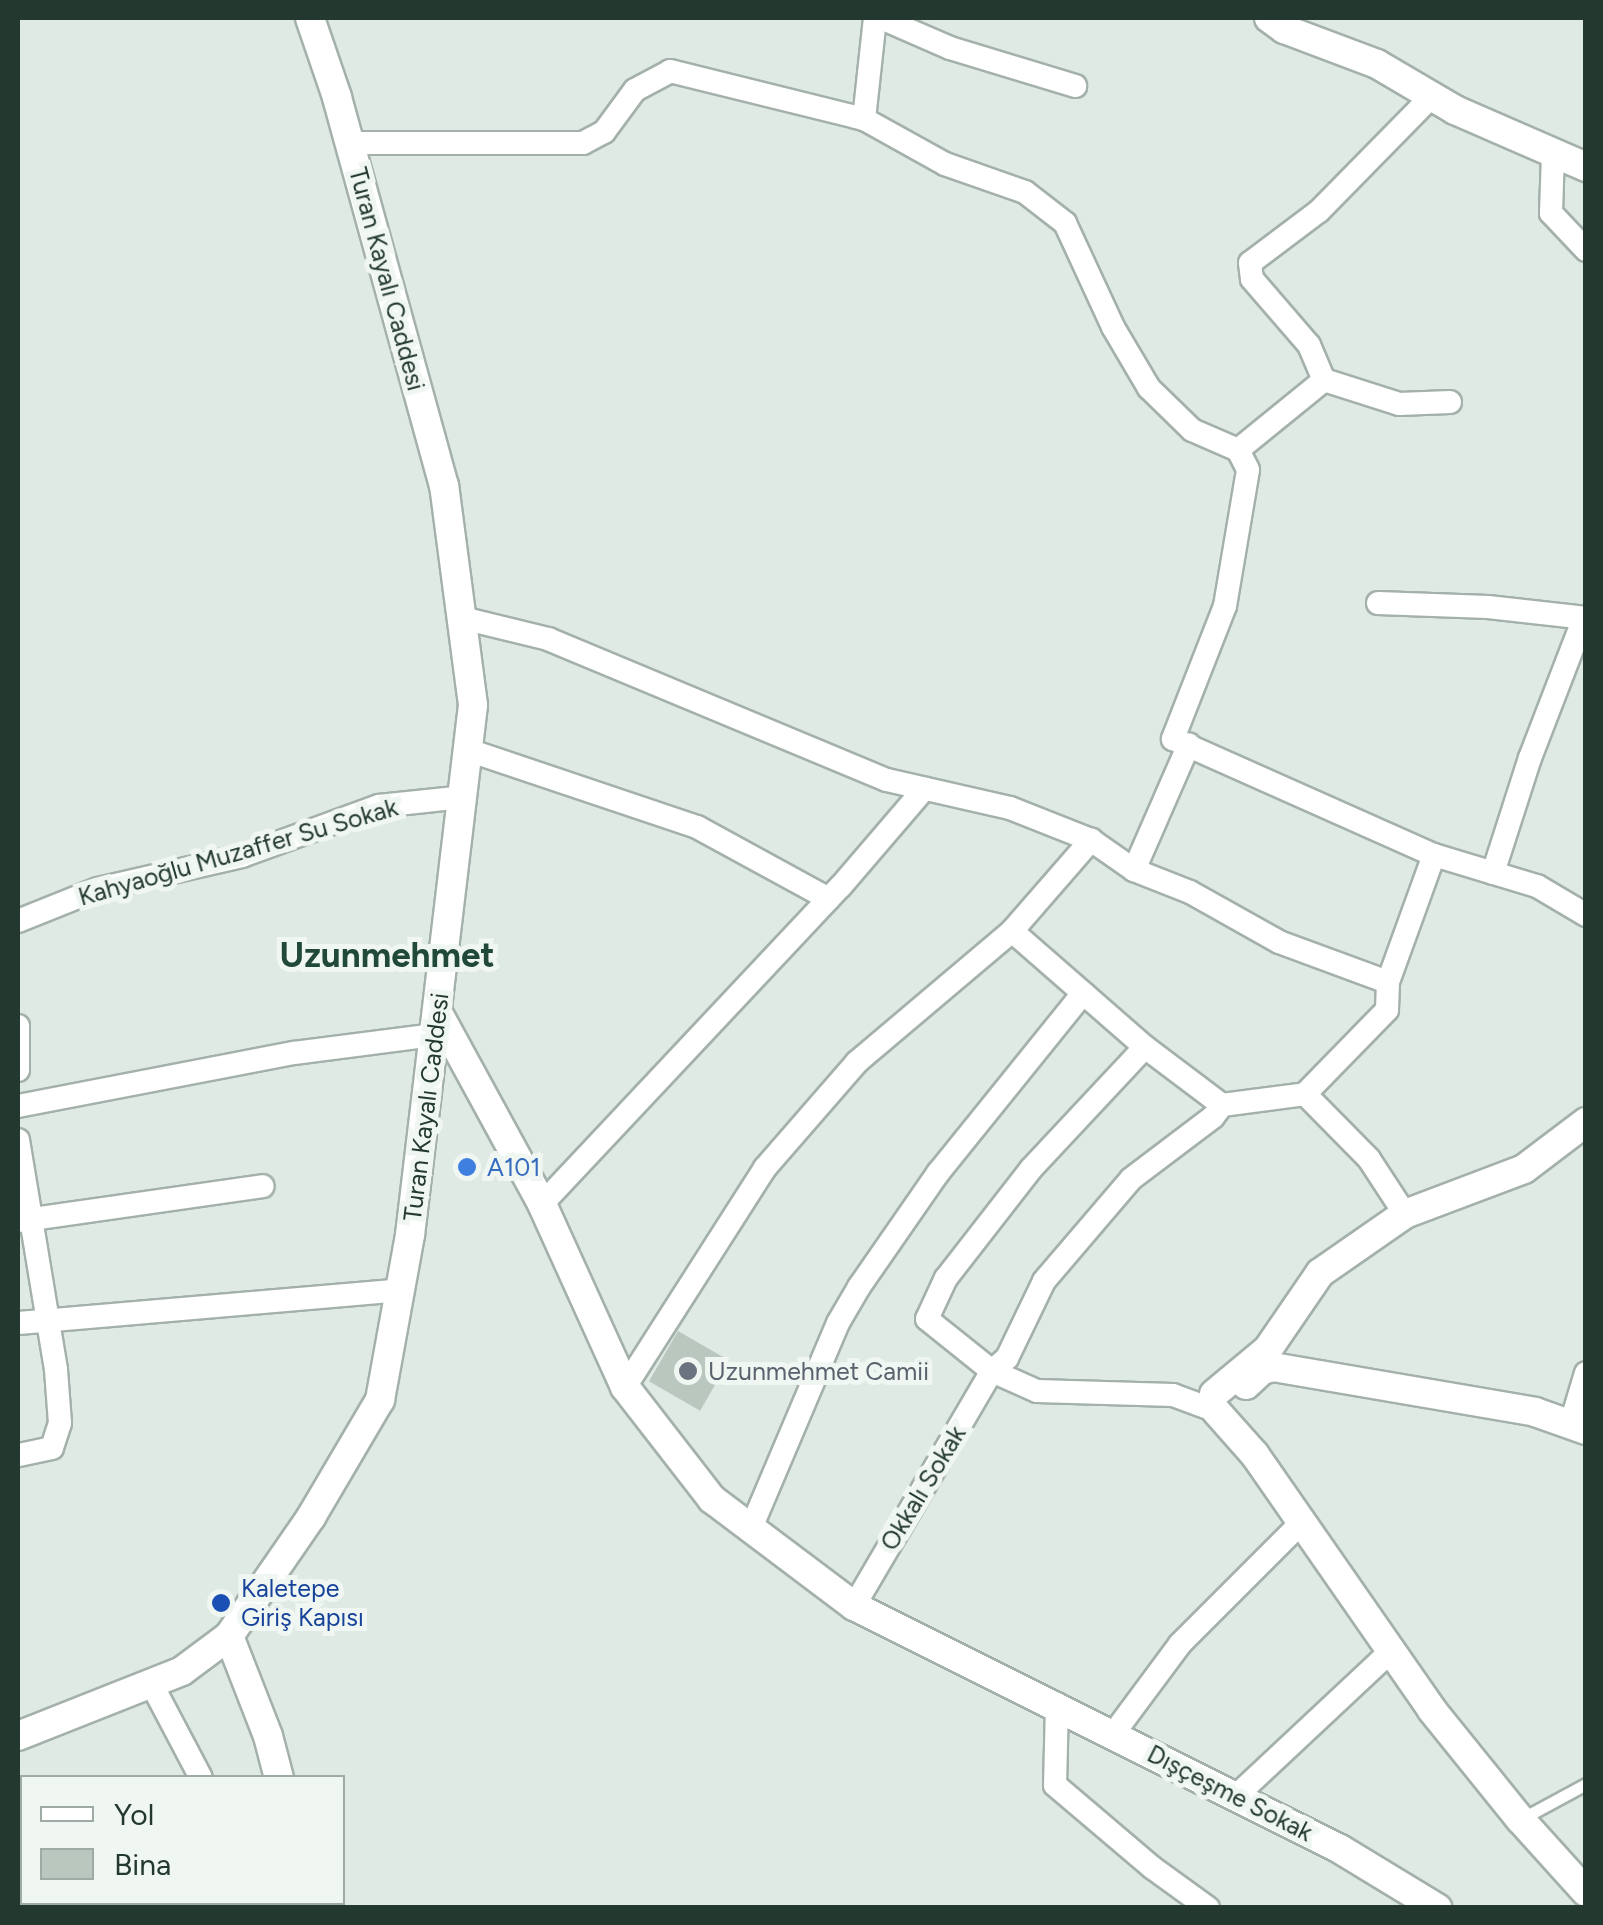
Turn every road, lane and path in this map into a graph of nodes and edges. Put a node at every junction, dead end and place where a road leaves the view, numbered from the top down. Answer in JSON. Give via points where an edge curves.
{"nodes":[{"id":1,"x":310,"y":18,"type":"edge"},
{"id":2,"x":878,"y":18,"type":"edge"},
{"id":3,"x":1269,"y":18,"type":"edge"},
{"id":4,"x":1075,"y":86,"type":"dead end"},
{"id":5,"x":1432,"y":96,"type":"junction"},
{"id":6,"x":864,"y":119,"type":"junction"},
{"id":7,"x":350,"y":143,"type":"junction"},
{"id":8,"x":1553,"y":154,"type":"junction"},
{"id":9,"x":1586,"y":167,"type":"edge"},
{"id":10,"x":1586,"y":250,"type":"edge"},
{"id":11,"x":1324,"y":380,"type":"junction"},
{"id":12,"x":1450,"y":402,"type":"dead end"},
{"id":13,"x":1238,"y":450,"type":"junction"},
{"id":14,"x":1378,"y":603,"type":"dead end"},
{"id":15,"x":462,"y":618,"type":"junction"},
{"id":16,"x":1585,"y":618,"type":"edge"},
{"id":17,"x":1188,"y":745,"type":"junction"},
{"id":18,"x":468,"y":750,"type":"junction"},
{"id":19,"x":924,"y":789,"type":"junction"},
{"id":20,"x":463,"y":797,"type":"junction"},
{"id":21,"x":1091,"y":840,"type":"junction"},
{"id":22,"x":1434,"y":855,"type":"junction"},
{"id":23,"x":1134,"y":870,"type":"junction"},
{"id":24,"x":1493,"y":872,"type":"junction"},
{"id":25,"x":828,"y":899,"type":"junction"},
{"id":26,"x":1586,"y":915,"type":"edge"},
{"id":27,"x":18,"y":920,"type":"edge"},
{"id":28,"x":1012,"y":930,"type":"junction"},
{"id":29,"x":1388,"y":982,"type":"junction"},
{"id":30,"x":1083,"y":993,"type":"junction"},
{"id":31,"x":437,"y":1024,"type":"junction"},
{"id":32,"x":18,"y":1026,"type":"edge"},
{"id":33,"x":1146,"y":1047,"type":"junction"},
{"id":34,"x":18,"y":1070,"type":"edge"},
{"id":35,"x":1305,"y":1094,"type":"junction"},
{"id":36,"x":18,"y":1106,"type":"edge"},
{"id":37,"x":1222,"y":1106,"type":"junction"},
{"id":38,"x":1586,"y":1122,"type":"edge"},
{"id":39,"x":18,"y":1140,"type":"edge"},
{"id":40,"x":263,"y":1186,"type":"dead end"},
{"id":41,"x":542,"y":1204,"type":"junction"},
{"id":42,"x":1406,"y":1214,"type":"junction"},
{"id":43,"x":24,"y":1220,"type":"edge"},
{"id":44,"x":400,"y":1290,"type":"junction"},
{"id":45,"x":46,"y":1317,"type":"junction"},
{"id":46,"x":18,"y":1323,"type":"edge"},
{"id":47,"x":1271,"y":1358,"type":"junction"},
{"id":48,"x":992,"y":1371,"type":"junction"},
{"id":49,"x":1586,"y":1373,"type":"edge"},
{"id":50,"x":625,"y":1387,"type":"junction"},
{"id":51,"x":1220,"y":1403,"type":"junction"},
{"id":52,"x":1578,"y":1426,"type":"edge"},
{"id":53,"x":18,"y":1455,"type":"edge"},
{"id":54,"x":1300,"y":1524,"type":"junction"},
{"id":55,"x":751,"y":1528,"type":"junction"},
{"id":56,"x":854,"y":1606,"type":"junction"},
{"id":57,"x":229,"y":1636,"type":"junction"},
{"id":58,"x":1391,"y":1651,"type":"junction"},
{"id":59,"x":151,"y":1683,"type":"junction"},
{"id":60,"x":1057,"y":1704,"type":"junction"},
{"id":61,"x":1114,"y":1733,"type":"junction"},
{"id":62,"x":19,"y":1739,"type":"edge"},
{"id":63,"x":199,"y":1775,"type":"edge"},
{"id":64,"x":278,"y":1775,"type":"edge"},
{"id":65,"x":1586,"y":1784,"type":"edge"},
{"id":66,"x":1235,"y":1797,"type":"junction"},
{"id":67,"x":1520,"y":1820,"type":"junction"},
{"id":68,"x":1586,"y":1892,"type":"edge"},
{"id":69,"x":1208,"y":1908,"type":"edge"},
{"id":70,"x":1437,"y":1908,"type":"edge"}],
"edges":[{"from":1,"to":7,"type":"street","name":"Turan Kayalı Caddesi"},
{"from":2,"to":4,"type":"street"},
{"from":2,"to":6,"type":"street"},
{"from":3,"to":5,"type":"street","via":[[1377,64]]},
{"from":5,"to":8,"type":"street"},
{"from":5,"to":11,"type":"street","via":[[1319,212],[1250,263],[1252,279],[1309,345]]},
{"from":6,"to":7,"type":"street","via":[[670,71],[634,90],[604,132],[583,143]]},
{"from":6,"to":13,"type":"street","via":[[946,164],[1024,192],[1065,223],[1112,327],[1149,388],[1192,430]]},
{"from":7,"to":15,"type":"street","name":"Turan Kayalı Caddesi","via":[[444,486]]},
{"from":8,"to":9,"type":"street"},
{"from":8,"to":10,"type":"street","via":[[1551,213]]},
{"from":11,"to":12,"type":"street","via":[[1400,404]]},
{"from":11,"to":13,"type":"street"},
{"from":13,"to":17,"type":"street","via":[[1248,470],[1242,528],[1220,620],[1172,739]]},
{"from":14,"to":16,"type":"street"},
{"from":15,"to":18,"type":"street","name":"Turan Kayalı Caddesi","via":[[474,705]]},
{"from":15,"to":19,"type":"street","via":[[548,639],[887,780]]},
{"from":16,"to":24,"type":"street"},
{"from":17,"to":22,"type":"street"},
{"from":17,"to":23,"type":"street"},
{"from":18,"to":20,"type":"street","name":"Turan Kayalı Caddesi"},
{"from":18,"to":25,"type":"street","via":[[696,827]]},
{"from":19,"to":21,"type":"street","via":[[1010,808]]},
{"from":19,"to":25,"type":"street"},
{"from":20,"to":27,"type":"street","name":"Kahyaoğlu Muzaffer Su Sokak","via":[[379,806],[242,856],[98,889]]},
{"from":20,"to":31,"type":"street","name":"Turan Kayalı Caddesi"},
{"from":21,"to":23,"type":"street"},
{"from":21,"to":28,"type":"street"},
{"from":22,"to":24,"type":"street"},
{"from":22,"to":29,"type":"street"},
{"from":23,"to":29,"type":"street","via":[[1190,892],[1278,942]]},
{"from":24,"to":26,"type":"street","via":[[1537,886]]},
{"from":25,"to":41,"type":"street"},
{"from":28,"to":30,"type":"street"},
{"from":28,"to":50,"type":"street","via":[[857,1062],[765,1168]]},
{"from":29,"to":35,"type":"street","via":[[1387,1010]]},
{"from":30,"to":33,"type":"street"},
{"from":30,"to":55,"type":"street","via":[[938,1173],[859,1286]]},
{"from":31,"to":36,"type":"street"},
{"from":31,"to":41,"type":"street","name":"Dışçeşme Sokak"},
{"from":31,"to":44,"type":"street","name":"Turan Kayalı Caddesi"},
{"from":32,"to":34,"type":"street"},
{"from":33,"to":37,"type":"street"},
{"from":33,"to":48,"type":"street","via":[[1031,1169],[946,1278],[927,1320]]},
{"from":35,"to":37,"type":"street"},
{"from":35,"to":42,"type":"street","via":[[1369,1160]]},
{"from":37,"to":48,"type":"street","name":"Okkalı Sokak","via":[[1130,1179],[1044,1281],[1007,1358]]},
{"from":38,"to":42,"type":"street","via":[[1524,1169]]},
{"from":39,"to":43,"type":"street"},
{"from":40,"to":43,"type":"street"},
{"from":41,"to":50,"type":"street","name":"Dışçeşme Sokak"},
{"from":42,"to":47,"type":"street","via":[[1320,1274]]},
{"from":43,"to":45,"type":"street"},
{"from":44,"to":45,"type":"street"},
{"from":44,"to":57,"type":"street","name":"Turan Kayalı Caddesi","via":[[380,1400]]},
{"from":45,"to":46,"type":"street"},
{"from":45,"to":53,"type":"street","via":[[60,1422],[52,1448]]},
{"from":47,"to":51,"type":"street"},
{"from":47,"to":52,"type":"street"},
{"from":48,"to":51,"type":"street","via":[[1037,1392],[1173,1395]]},
{"from":48,"to":56,"type":"street","name":"Okkalı Sokak"},
{"from":49,"to":52,"type":"street"},
{"from":50,"to":55,"type":"street","name":"Dışçeşme Sokak","via":[[712,1499]]},
{"from":51,"to":54,"type":"street"},
{"from":54,"to":58,"type":"street"},
{"from":54,"to":61,"type":"street","via":[[1180,1644]]},
{"from":55,"to":56,"type":"street","name":"Dışçeşme Sokak"},
{"from":56,"to":60,"type":"street","name":"Dışçeşme Sokak"},
{"from":57,"to":59,"type":"street","name":"Turan Kayalı Caddesi","via":[[182,1671]]},
{"from":57,"to":64,"type":"street"},
{"from":58,"to":66,"type":"street"},
{"from":58,"to":67,"type":"street"},
{"from":59,"to":62,"type":"street","name":"Turan Kayalı Caddesi"},
{"from":59,"to":63,"type":"street"},
{"from":60,"to":61,"type":"street","name":"Dışçeşme Sokak"},
{"from":60,"to":69,"type":"street","via":[[1055,1785]]},
{"from":61,"to":66,"type":"street","name":"Dışçeşme Sokak"},
{"from":65,"to":67,"type":"lane"},
{"from":66,"to":70,"type":"street","name":"Dışçeşme Sokak"},
{"from":67,"to":68,"type":"street"}]}
